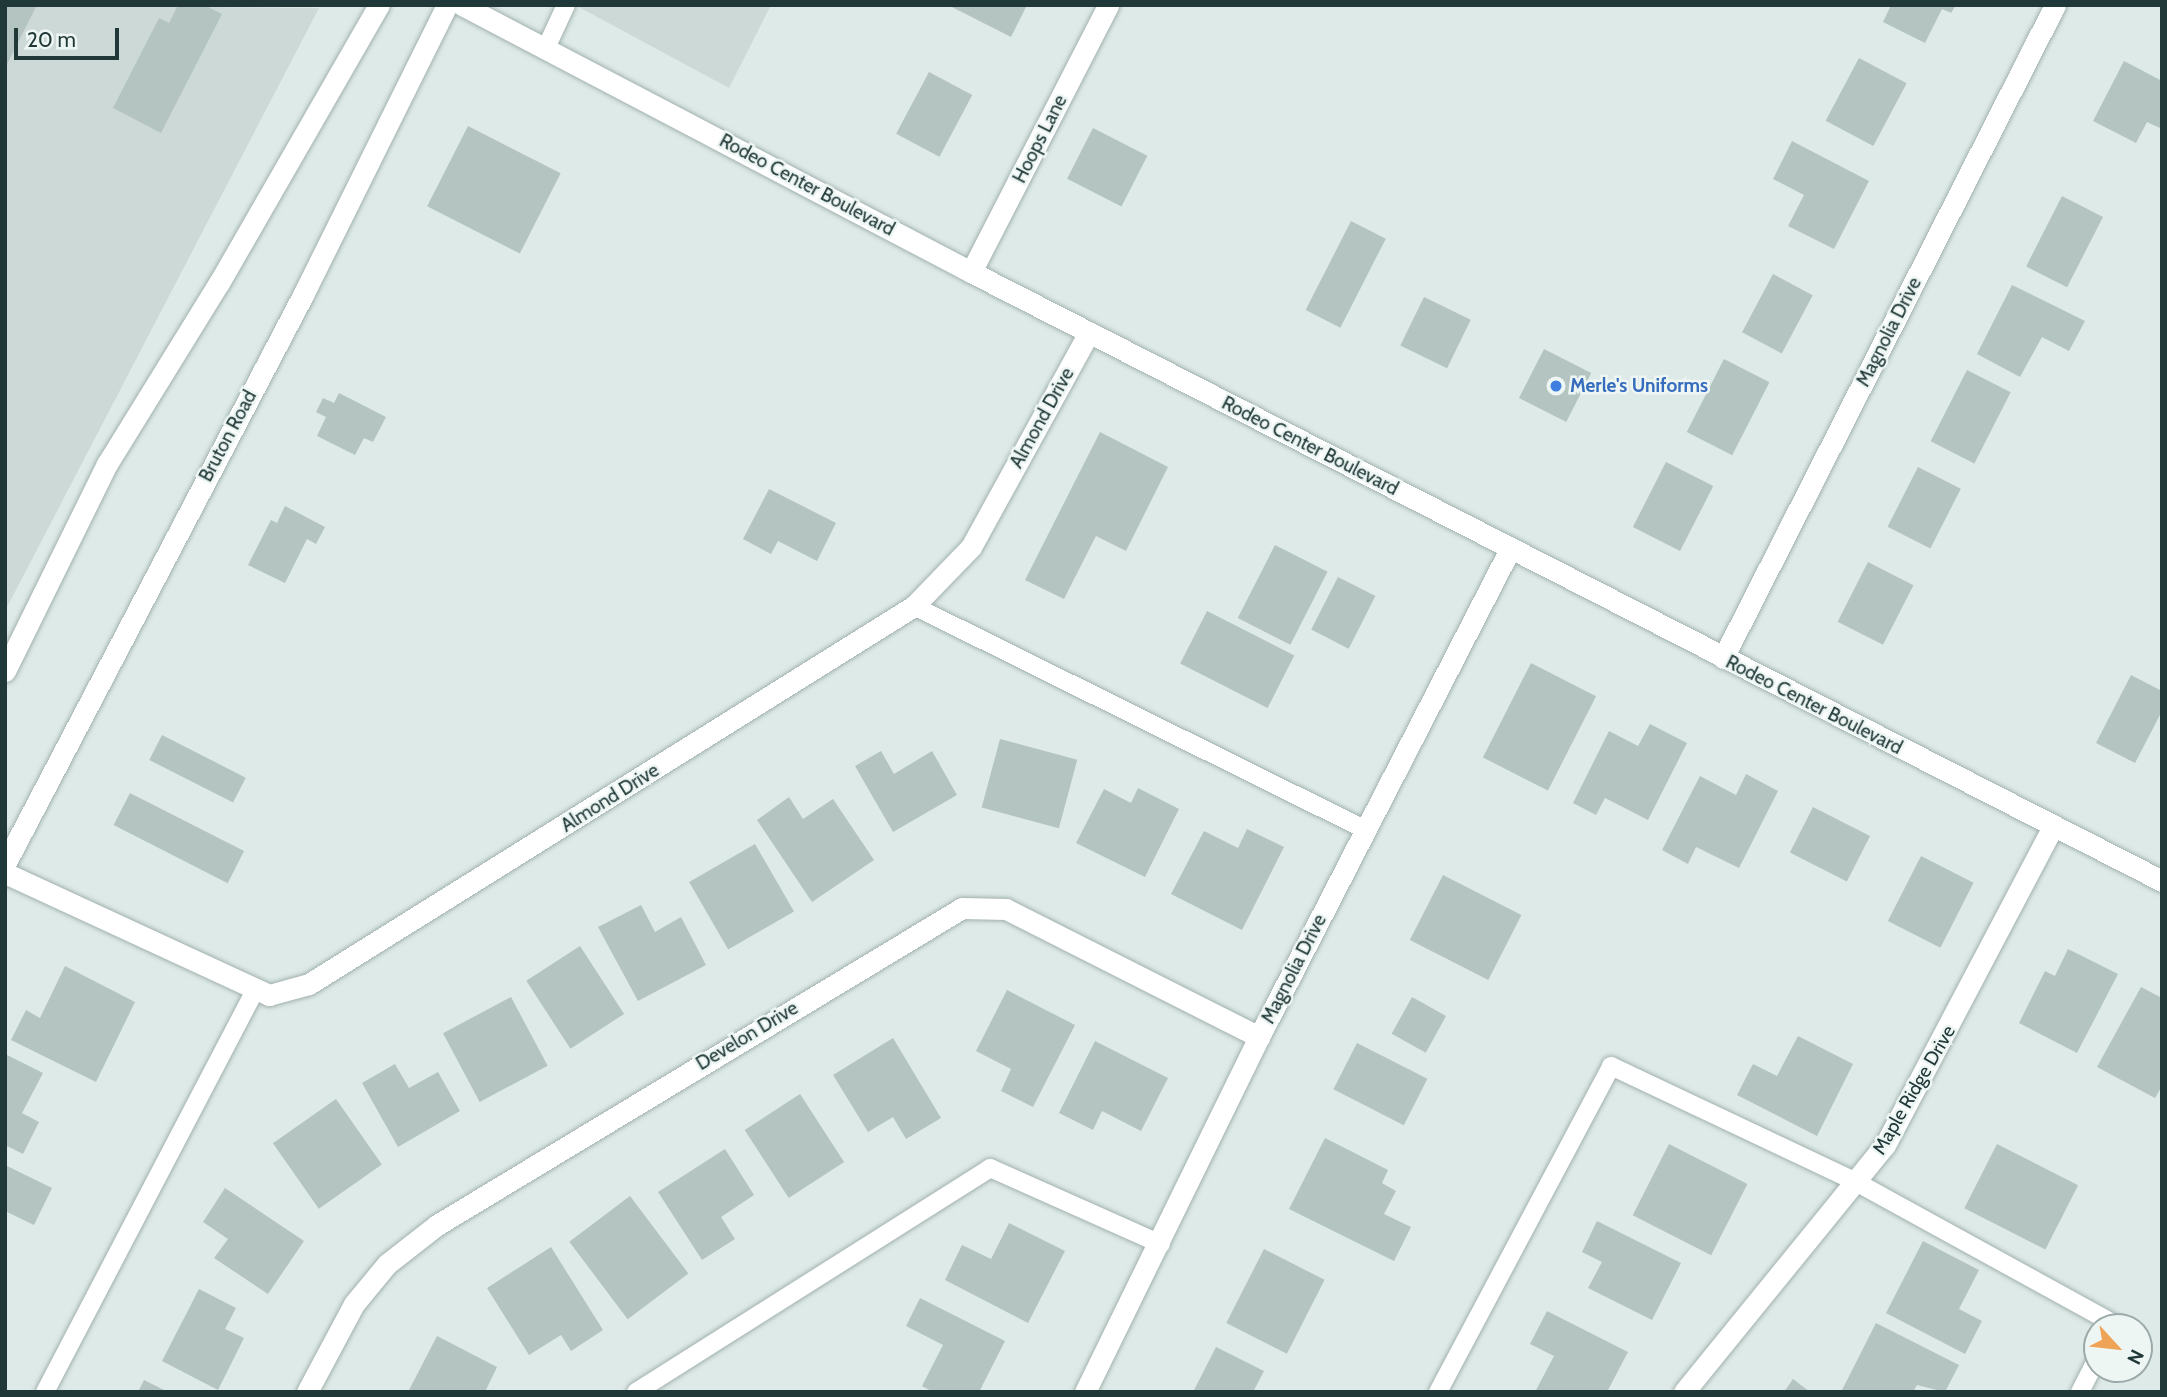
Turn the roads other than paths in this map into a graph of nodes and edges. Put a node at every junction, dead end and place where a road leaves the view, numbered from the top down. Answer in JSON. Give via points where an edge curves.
{"nodes":[{"id":1,"x":379,"y":5,"type":"edge"},
{"id":2,"x":447,"y":5,"type":"edge"},
{"id":3,"x":462,"y":5,"type":"edge"},
{"id":4,"x":566,"y":5,"type":"edge"},
{"id":5,"x":1108,"y":5,"type":"edge"},
{"id":6,"x":2055,"y":5,"type":"edge"},
{"id":7,"x":546,"y":48,"type":"junction"},
{"id":8,"x":971,"y":272,"type":"junction"},
{"id":9,"x":1089,"y":332,"type":"junction"},
{"id":10,"x":1510,"y":549,"type":"junction"},
{"id":11,"x":914,"y":606,"type":"junction"},
{"id":12,"x":1723,"y":659,"type":"junction"},
{"id":13,"x":5,"y":671,"type":"edge"},
{"id":14,"x":2052,"y":828,"type":"junction"},
{"id":15,"x":1366,"y":830,"type":"junction"},
{"id":16,"x":5,"y":864,"type":"edge"},
{"id":17,"x":5,"y":873,"type":"edge"},
{"id":18,"x":2162,"y":881,"type":"edge"},
{"id":19,"x":256,"y":989,"type":"junction"},
{"id":20,"x":1259,"y":1037,"type":"junction"},
{"id":21,"x":1856,"y":1182,"type":"junction"},
{"id":22,"x":1161,"y":1244,"type":"junction"},
{"id":23,"x":2094,"y":1313,"type":"edge"},
{"id":24,"x":45,"y":1392,"type":"edge"},
{"id":25,"x":307,"y":1392,"type":"edge"},
{"id":26,"x":636,"y":1392,"type":"edge"},
{"id":27,"x":1086,"y":1392,"type":"edge"},
{"id":28,"x":1438,"y":1392,"type":"edge"},
{"id":29,"x":1684,"y":1392,"type":"edge"}],
"edges":[{"from":1,"to":13,"type":"street","via":[[219,283],[107,464]]},
{"from":2,"to":16,"type":"street","name":"Bruton Road","via":[[304,293]]},
{"from":3,"to":7,"type":"street","name":"Rodeo Center Boulevard"},
{"from":4,"to":7,"type":"lane"},
{"from":5,"to":8,"type":"street","name":"Hoops Lane"},
{"from":6,"to":12,"type":"street","name":"Magnolia Drive"},
{"from":7,"to":8,"type":"street","name":"Rodeo Center Boulevard"},
{"from":8,"to":9,"type":"street","name":"Rodeo Center Boulevard"},
{"from":9,"to":10,"type":"street","name":"Rodeo Center Boulevard"},
{"from":9,"to":11,"type":"street","name":"Almond Drive","via":[[971,547]]},
{"from":10,"to":12,"type":"street","name":"Rodeo Center Boulevard"},
{"from":10,"to":15,"type":"street","name":"Magnolia Drive"},
{"from":11,"to":15,"type":"lane"},
{"from":11,"to":19,"type":"street","name":"Almond Drive","via":[[361,955],[309,984],[269,995]]},
{"from":12,"to":14,"type":"street","name":"Rodeo Center Boulevard"},
{"from":14,"to":18,"type":"street","name":"Rodeo Center Boulevard"},
{"from":14,"to":21,"type":"street","name":"Maple Ridge Drive","via":[[1930,1067],[1885,1145]]},
{"from":15,"to":20,"type":"street","name":"Magnolia Drive"},
{"from":17,"to":19,"type":"street","name":"Almond Drive"},
{"from":19,"to":24,"type":"lane"},
{"from":20,"to":22,"type":"street","name":"Magnolia Drive"},
{"from":20,"to":25,"type":"street","name":"Develon Drive","via":[[1006,909],[962,908],[437,1225],[387,1264],[354,1304]]},
{"from":21,"to":23,"type":"lane"},
{"from":21,"to":28,"type":"lane","via":[[1611,1066]]},
{"from":21,"to":29,"type":"street","name":"Maple Ridge Drive"},
{"from":22,"to":26,"type":"lane","via":[[990,1168]]},
{"from":22,"to":27,"type":"street","name":"Magnolia Drive"}]}
